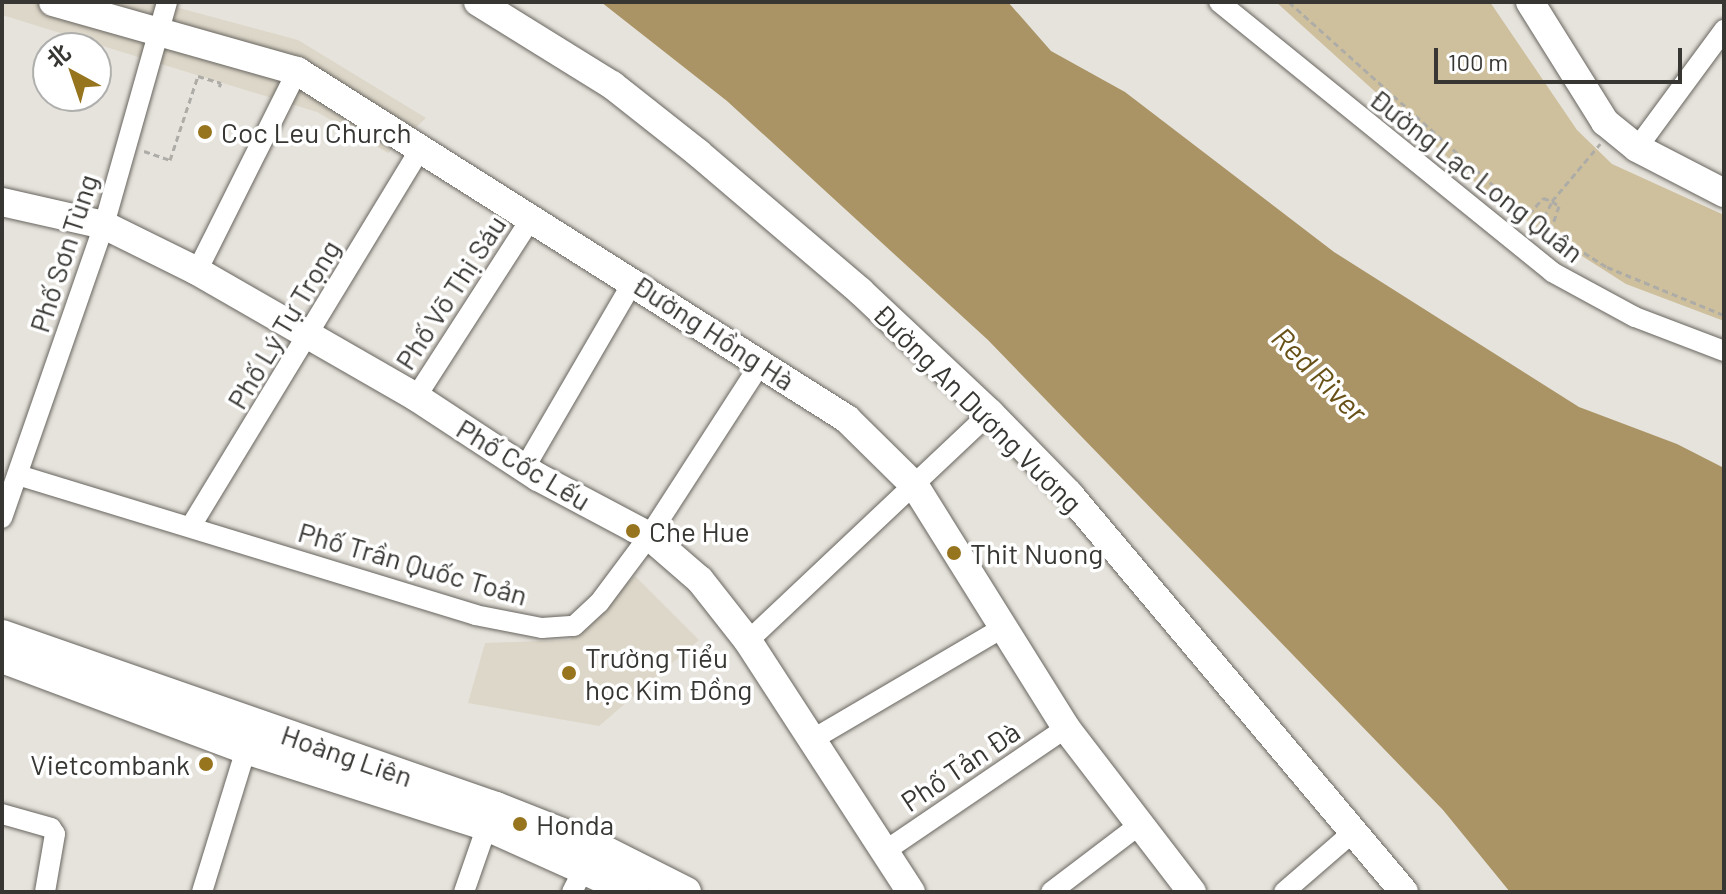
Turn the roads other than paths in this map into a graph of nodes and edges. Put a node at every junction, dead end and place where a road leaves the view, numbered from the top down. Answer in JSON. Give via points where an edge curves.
{"nodes":[{"id":1,"x":53,"y":2,"type":"edge"},
{"id":2,"x":167,"y":2,"type":"edge"},
{"id":3,"x":478,"y":2,"type":"edge"},
{"id":4,"x":1219,"y":2,"type":"edge"},
{"id":5,"x":1530,"y":2,"type":"edge"},
{"id":6,"x":1724,"y":30,"type":"edge"},
{"id":7,"x":156,"y":31,"type":"junction"},
{"id":8,"x":297,"y":71,"type":"junction"},
{"id":9,"x":1637,"y":148,"type":"junction"},
{"id":10,"x":420,"y":150,"type":"junction"},
{"id":11,"x":1724,"y":193,"type":"edge"},
{"id":12,"x":2,"y":202,"type":"edge"},
{"id":13,"x":532,"y":217,"type":"junction"},
{"id":14,"x":104,"y":225,"type":"junction"},
{"id":15,"x":197,"y":271,"type":"junction"},
{"id":16,"x":634,"y":280,"type":"junction"},
{"id":17,"x":311,"y":335,"type":"junction"},
{"id":18,"x":1724,"y":351,"type":"edge"},
{"id":19,"x":762,"y":361,"type":"junction"},
{"id":20,"x":416,"y":397,"type":"junction"},
{"id":21,"x":990,"y":413,"type":"junction"},
{"id":22,"x":524,"y":469,"type":"junction"},
{"id":23,"x":18,"y":475,"type":"junction"},
{"id":24,"x":915,"y":486,"type":"junction"},
{"id":25,"x":2,"y":518,"type":"edge"},
{"id":26,"x":191,"y":526,"type":"junction"},
{"id":27,"x":649,"y":536,"type":"junction"},
{"id":28,"x":1001,"y":629,"type":"junction"},
{"id":29,"x":2,"y":635,"type":"edge"},
{"id":30,"x":748,"y":641,"type":"junction"},
{"id":31,"x":2,"y":658,"type":"edge"},
{"id":32,"x":1066,"y":728,"type":"junction"},
{"id":33,"x":251,"y":736,"type":"junction"},
{"id":34,"x":815,"y":738,"type":"junction"},
{"id":35,"x":2,"y":814,"type":"edge"},
{"id":36,"x":492,"y":816,"type":"junction"},
{"id":37,"x":1138,"y":826,"type":"junction"},
{"id":38,"x":1352,"y":833,"type":"junction"},
{"id":39,"x":885,"y":851,"type":"junction"},
{"id":40,"x":578,"y":880,"type":"edge"},
{"id":41,"x":45,"y":892,"type":"edge"},
{"id":42,"x":202,"y":892,"type":"edge"},
{"id":43,"x":464,"y":892,"type":"edge"},
{"id":44,"x":634,"y":892,"type":"edge"},
{"id":45,"x":686,"y":892,"type":"edge"},
{"id":46,"x":911,"y":892,"type":"edge"},
{"id":47,"x":1051,"y":892,"type":"edge"},
{"id":48,"x":1192,"y":892,"type":"edge"},
{"id":49,"x":1284,"y":892,"type":"edge"},
{"id":50,"x":1404,"y":892,"type":"edge"}],
"edges":[{"from":1,"to":7,"type":"street","name":"Đường Hồng Hà"},
{"from":2,"to":7,"type":"street","name":"Phố Sơn Tùng"},
{"from":3,"to":21,"type":"street","name":"Đường An Dương Vương","via":[[588,69],[698,153],[860,291]]},
{"from":4,"to":18,"type":"street","name":"Đường Lạc Long Quân","via":[[1576,288]]},
{"from":5,"to":9,"type":"street","via":[[1614,129]]},
{"from":6,"to":9,"type":"street"},
{"from":7,"to":8,"type":"street","name":"Đường Hồng Hà"},
{"from":7,"to":14,"type":"street","name":"Phố Sơn Tùng"},
{"from":8,"to":10,"type":"street","name":"Đường Hồng Hà"},
{"from":8,"to":15,"type":"street"},
{"from":9,"to":11,"type":"street"},
{"from":10,"to":13,"type":"street","name":"Đường Hồng Hà"},
{"from":10,"to":17,"type":"street","name":"Phố Lý Tự Trọng"},
{"from":12,"to":14,"type":"street","name":"Phố Cốc Lếu"},
{"from":13,"to":16,"type":"street","name":"Đường Hồng Hà"},
{"from":13,"to":20,"type":"street","name":"Phố Võ Thị Sáu"},
{"from":14,"to":15,"type":"street","name":"Phố Cốc Lếu"},
{"from":14,"to":23,"type":"street","name":"Phố Sơn Tùng"},
{"from":15,"to":17,"type":"street","name":"Phố Cốc Lếu"},
{"from":16,"to":19,"type":"street","name":"Đường Hồng Hà"},
{"from":16,"to":22,"type":"street"},
{"from":17,"to":20,"type":"street","name":"Phố Cốc Lếu"},
{"from":17,"to":26,"type":"street","name":"Phố Lý Tự Trọng"},
{"from":19,"to":24,"type":"street","name":"Đường Hồng Hà","via":[[847,419]]},
{"from":19,"to":27,"type":"street","name":"Phố Trần Quốc Toản"},
{"from":20,"to":22,"type":"street","name":"Phố Cốc Lếu"},
{"from":21,"to":24,"type":"street"},
{"from":21,"to":38,"type":"street","name":"Đường An Dương Vương","via":[[1069,494]]},
{"from":22,"to":27,"type":"street","name":"Phố Cốc Lếu"},
{"from":23,"to":25,"type":"street","name":"Phố Sơn Tùng"},
{"from":23,"to":26,"type":"street","name":"Phố Trần Quốc Toản"},
{"from":24,"to":28,"type":"street","name":"Đường Hồng Hà"},
{"from":24,"to":30,"type":"street"},
{"from":26,"to":27,"type":"street","name":"Phố Trần Quốc Toản","via":[[475,615],[542,628],[574,626],[586,618]]},
{"from":27,"to":30,"type":"street","name":"Phố Cốc Lếu","via":[[700,580]]},
{"from":28,"to":32,"type":"street","name":"Đường Hồng Hà"},
{"from":28,"to":34,"type":"street"},
{"from":29,"to":33,"type":"main road","name":"Hoàng Liên"},
{"from":30,"to":34,"type":"street","name":"Phố Cốc Lếu"},
{"from":31,"to":33,"type":"main road","name":"Hoàng Liên"},
{"from":32,"to":37,"type":"street","name":"Đường Hồng Hà"},
{"from":32,"to":39,"type":"street","name":"Phố Tản Đà"},
{"from":33,"to":36,"type":"main road","name":"Hoàng Liên"},
{"from":33,"to":42,"type":"street"},
{"from":34,"to":39,"type":"street","name":"Phố Cốc Lếu"},
{"from":35,"to":41,"type":"street","via":[[51,828],[55,834]]},
{"from":36,"to":40,"type":"main road","name":"Hoàng Liên"},
{"from":36,"to":43,"type":"street"},
{"from":36,"to":45,"type":"main road","name":"Hoàng Liên","via":[[595,846]]},
{"from":37,"to":47,"type":"street"},
{"from":37,"to":48,"type":"street","name":"Đường Hồng Hà"},
{"from":38,"to":49,"type":"street"},
{"from":38,"to":50,"type":"street","name":"Đường An Dương Vương"},
{"from":39,"to":46,"type":"street","name":"Phố Cốc Lếu"},
{"from":40,"to":44,"type":"main road","name":"Hoàng Liên"}]}
